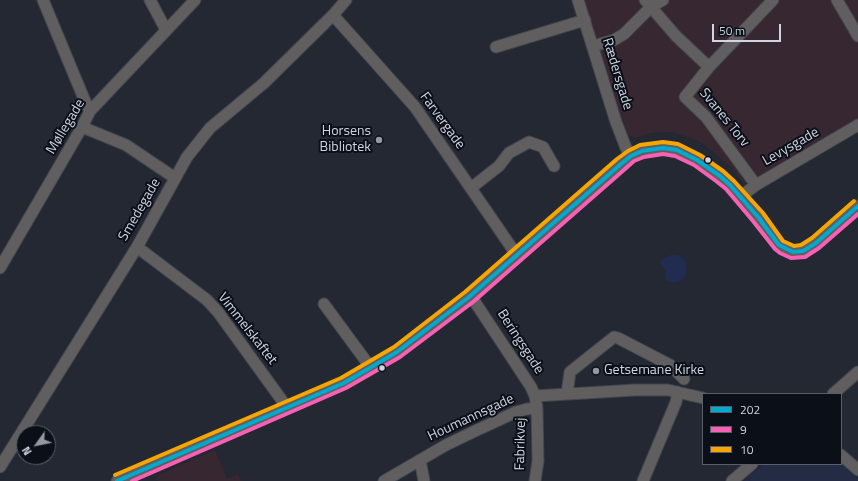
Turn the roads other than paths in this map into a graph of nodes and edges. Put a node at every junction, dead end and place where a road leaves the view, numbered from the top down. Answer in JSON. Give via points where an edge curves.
{"nodes":[{"id":1,"x":43,"y":0,"type":"edge"},
{"id":2,"x":150,"y":0,"type":"edge"},
{"id":3,"x":195,"y":0,"type":"edge"},
{"id":4,"x":346,"y":0,"type":"edge"},
{"id":5,"x":578,"y":0,"type":"edge"},
{"id":6,"x":662,"y":0,"type":"edge"},
{"id":7,"x":774,"y":0,"type":"edge"},
{"id":8,"x":837,"y":0,"type":"edge"},
{"id":9,"x":648,"y":4,"type":"edge"},
{"id":10,"x":333,"y":15,"type":"junction"},
{"id":11,"x":585,"y":20,"type":"junction"},
{"id":12,"x":166,"y":30,"type":"junction"},
{"id":13,"x":858,"y":36,"type":"edge"},
{"id":14,"x":593,"y":46,"type":"junction"},
{"id":15,"x":496,"y":47,"type":"dead end"},
{"id":16,"x":709,"y":67,"type":"junction"},
{"id":17,"x":90,"y":111,"type":"junction"},
{"id":18,"x":858,"y":125,"type":"edge"},
{"id":19,"x":82,"y":127,"type":"junction"},
{"id":20,"x":632,"y":156,"type":"junction"},
{"id":21,"x":554,"y":166,"type":"dead end"},
{"id":22,"x":175,"y":178,"type":"junction"},
{"id":23,"x":756,"y":185,"type":"junction"},
{"id":24,"x":471,"y":188,"type":"junction"},
{"id":25,"x":741,"y":196,"type":"junction"},
{"id":26,"x":858,"y":206,"type":"edge"},
{"id":27,"x":137,"y":247,"type":"junction"},
{"id":28,"x":516,"y":254,"type":"junction"},
{"id":29,"x":0,"y":268,"type":"edge"},
{"id":30,"x":471,"y":296,"type":"junction"},
{"id":31,"x":324,"y":304,"type":"dead end"},
{"id":32,"x":371,"y":368,"type":"junction"},
{"id":33,"x":858,"y":372,"type":"edge"},
{"id":34,"x":684,"y":379,"type":"dead end"},
{"id":35,"x":680,"y":392,"type":"junction"},
{"id":36,"x":834,"y":393,"type":"edge"},
{"id":37,"x":567,"y":394,"type":"junction"},
{"id":38,"x":535,"y":396,"type":"junction"},
{"id":39,"x":702,"y":398,"type":"edge"},
{"id":40,"x":286,"y":408,"type":"junction"},
{"id":41,"x":537,"y":408,"type":"junction"},
{"id":42,"x":842,"y":457,"type":"edge"},
{"id":43,"x":420,"y":460,"type":"junction"},
{"id":44,"x":751,"y":465,"type":"edge"},
{"id":45,"x":0,"y":468,"type":"edge"},
{"id":46,"x":858,"y":470,"type":"edge"},
{"id":47,"x":116,"y":481,"type":"edge"},
{"id":48,"x":384,"y":481,"type":"edge"},
{"id":49,"x":424,"y":481,"type":"edge"},
{"id":50,"x":535,"y":481,"type":"edge"},
{"id":51,"x":643,"y":481,"type":"edge"},
{"id":52,"x":732,"y":481,"type":"edge"}],
"edges":[{"from":1,"to":17,"type":"street"},
{"from":2,"to":12,"type":"street"},
{"from":3,"to":12,"type":"street","name":"Møllegade"},
{"from":4,"to":10,"type":"street","name":"Smedegade"},
{"from":5,"to":11,"type":"street","name":"Rædersgade"},
{"from":6,"to":9,"type":"street"},
{"from":7,"to":16,"type":"street"},
{"from":8,"to":13,"type":"street"},
{"from":9,"to":14,"type":"street","via":[[624,34]]},
{"from":9,"to":16,"type":"street","via":[[676,36]]},
{"from":10,"to":22,"type":"street","name":"Smedegade","via":[[264,83],[210,128]]},
{"from":10,"to":24,"type":"street","name":"Farvergade","via":[[415,107]]},
{"from":11,"to":14,"type":"street","name":"Rædersgade"},
{"from":11,"to":15,"type":"street"},
{"from":12,"to":17,"type":"street","name":"Møllegade"},
{"from":14,"to":20,"type":"street","name":"Rædersgade","via":[[616,122],[626,148]]},
{"from":16,"to":23,"type":"street","name":"Svanes Torv","via":[[685,97],[706,117]]},
{"from":17,"to":19,"type":"street","name":"Møllegade"},
{"from":18,"to":23,"type":"street","name":"Levysgade"},
{"from":19,"to":22,"type":"street","via":[[126,145]]},
{"from":19,"to":29,"type":"street","name":"Møllegade"},
{"from":20,"to":25,"type":"street","via":[[654,148],[677,150],[716,173]]},
{"from":20,"to":28,"type":"street"},
{"from":21,"to":24,"type":"street","via":[[543,147],[529,142],[509,153],[499,166]]},
{"from":22,"to":27,"type":"street","name":"Smedegade"},
{"from":23,"to":25,"type":"street","name":"Levysgade"},
{"from":24,"to":28,"type":"street","name":"Farvergade"},
{"from":25,"to":26,"type":"street","via":[[784,248],[794,252],[803,251],[816,243]]},
{"from":27,"to":40,"type":"street","name":"Vimmelskaftet","via":[[207,300],[223,318]]},
{"from":27,"to":45,"type":"street","name":"Smedegade"},
{"from":28,"to":30,"type":"street"},
{"from":30,"to":32,"type":"street","via":[[397,352]]},
{"from":30,"to":38,"type":"street","name":"Beringsgade"},
{"from":31,"to":32,"type":"street"},
{"from":32,"to":40,"type":"street"},
{"from":33,"to":36,"type":"street"},
{"from":34,"to":37,"type":"street","via":[[670,365],[614,337],[570,372]]},
{"from":35,"to":37,"type":"street","name":"Houmannsgade","via":[[635,390]]},
{"from":35,"to":39,"type":"street","name":"Houmannsgade"},
{"from":35,"to":51,"type":"street"},
{"from":37,"to":38,"type":"street","name":"Houmannsgade"},
{"from":38,"to":41,"type":"street","name":"Beringsgade"},
{"from":40,"to":47,"type":"street"},
{"from":41,"to":43,"type":"street","name":"Houmannsgade","via":[[510,415]]},
{"from":41,"to":50,"type":"street","name":"Fabrikvej","via":[[538,461]]},
{"from":42,"to":46,"type":"street"},
{"from":43,"to":48,"type":"street","name":"Houmannsgade"},
{"from":43,"to":49,"type":"street","name":"Houmannsgade"},
{"from":44,"to":52,"type":"street"}]}
